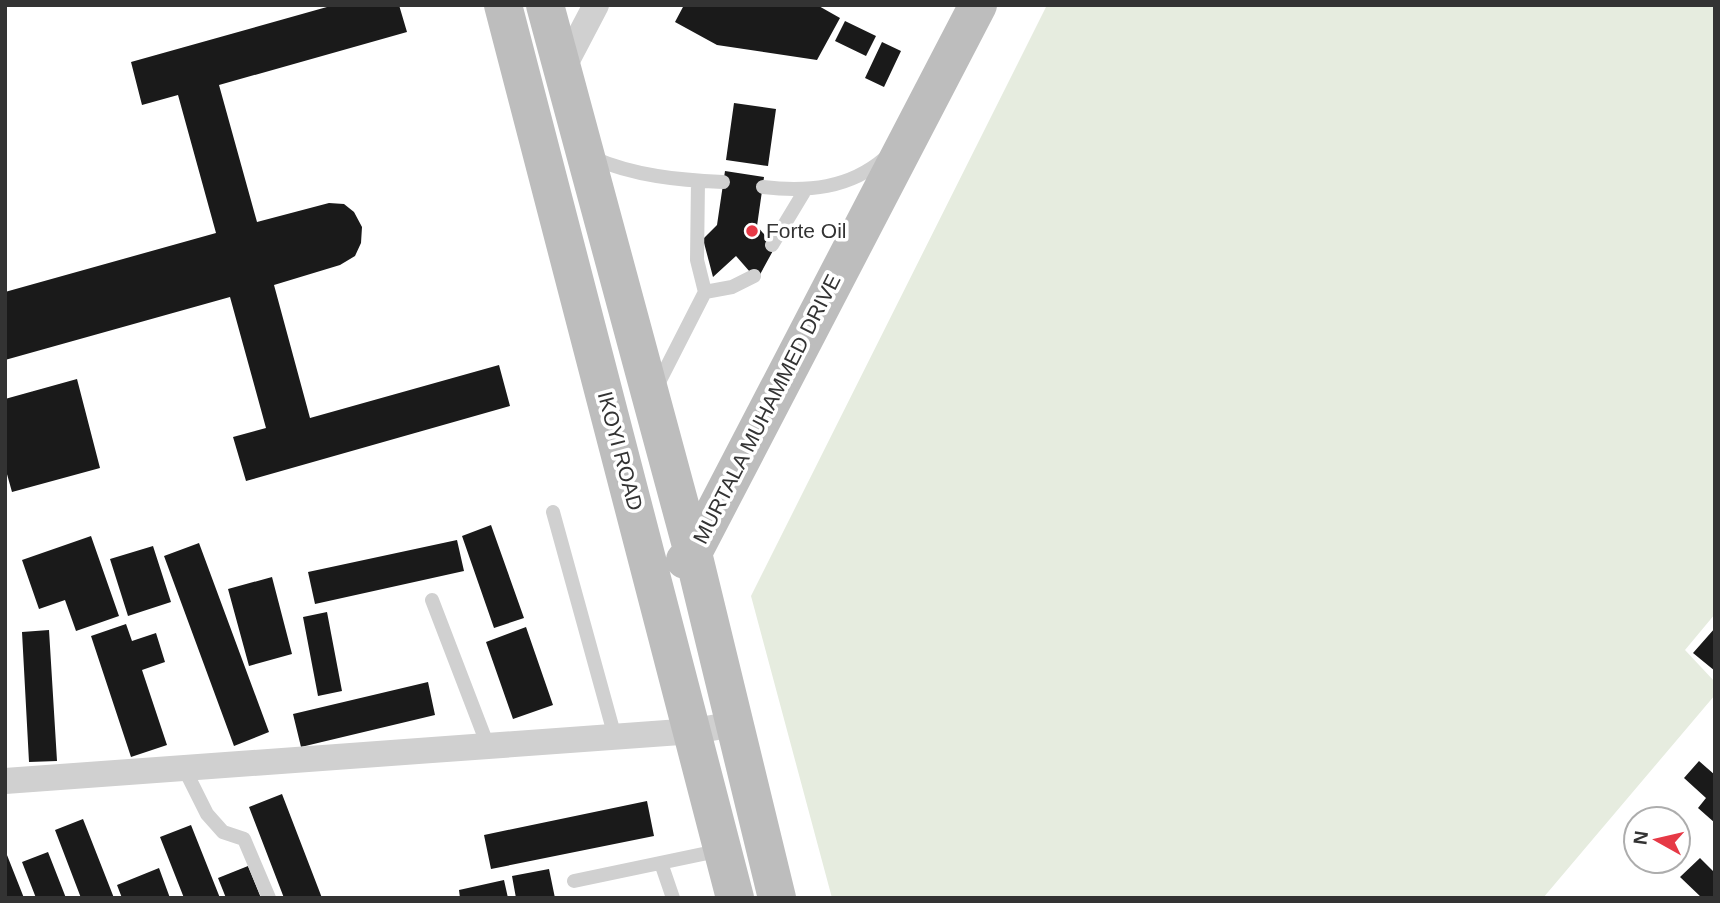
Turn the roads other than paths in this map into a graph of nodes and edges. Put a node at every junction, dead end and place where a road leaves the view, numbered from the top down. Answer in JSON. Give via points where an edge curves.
{"nodes":[{"id":1,"x":503,"y":5,"type":"edge"},
{"id":2,"x":545,"y":5,"type":"edge"},
{"id":3,"x":596,"y":5,"type":"edge"},
{"id":4,"x":978,"y":5,"type":"edge"},
{"id":5,"x":563,"y":68,"type":"junction"},
{"id":6,"x":910,"y":136,"type":"junction"},
{"id":7,"x":585,"y":154,"type":"junction"},
{"id":8,"x":698,"y":181,"type":"junction"},
{"id":9,"x":723,"y":182,"type":"dead end"},
{"id":10,"x":762,"y":187,"type":"dead end"},
{"id":11,"x":804,"y":192,"type":"junction"},
{"id":12,"x":772,"y":244,"type":"dead end"},
{"id":13,"x":754,"y":276,"type":"dead end"},
{"id":14,"x":705,"y":292,"type":"junction"},
{"id":15,"x":651,"y":398,"type":"junction"},
{"id":16,"x":668,"y":459,"type":"junction"},
{"id":17,"x":737,"y":463,"type":"junction"},
{"id":18,"x":553,"y":512,"type":"dead end"},
{"id":19,"x":693,"y":553,"type":"junction"},
{"id":20,"x":657,"y":588,"type":"junction"},
{"id":21,"x":432,"y":600,"type":"dead end"},
{"id":22,"x":734,"y":724,"type":"junction"},
{"id":23,"x":694,"y":731,"type":"junction"},
{"id":24,"x":615,"y":737,"type":"junction"},
{"id":25,"x":488,"y":746,"type":"junction"},
{"id":26,"x":185,"y":770,"type":"junction"},
{"id":27,"x":5,"y":781,"type":"edge"},
{"id":28,"x":723,"y":850,"type":"junction"},
{"id":29,"x":662,"y":863,"type":"junction"},
{"id":30,"x":574,"y":881,"type":"dead end"},
{"id":31,"x":269,"y":898,"type":"edge"},
{"id":32,"x":673,"y":898,"type":"edge"},
{"id":33,"x":735,"y":898,"type":"edge"},
{"id":34,"x":777,"y":898,"type":"edge"}],
"edges":[{"from":1,"to":20,"type":"main road","name":"IKOYI ROAD"},
{"from":2,"to":5,"type":"main road","name":"IKOYI ROAD"},
{"from":3,"to":5,"type":"street"},
{"from":4,"to":6,"type":"main road","name":"MURTALA MUHAMMED DRIVE"},
{"from":5,"to":7,"type":"main road","name":"IKOYI ROAD"},
{"from":6,"to":11,"type":"lane","via":[[872,169]]},
{"from":6,"to":17,"type":"main road","name":"MURTALA MUHAMMED DRIVE"},
{"from":7,"to":8,"type":"lane","via":[[614,167]]},
{"from":7,"to":15,"type":"main road","name":"IKOYI ROAD"},
{"from":8,"to":9,"type":"lane"},
{"from":8,"to":14,"type":"lane","via":[[697,260]]},
{"from":10,"to":11,"type":"lane"},
{"from":11,"to":12,"type":"lane"},
{"from":13,"to":14,"type":"lane","via":[[732,287]]},
{"from":14,"to":15,"type":"lane"},
{"from":15,"to":16,"type":"main road","name":"IKOYI ROAD"},
{"from":16,"to":17,"type":"main road","via":[[699,476]]},
{"from":16,"to":19,"type":"main road","name":"IKOYI ROAD"},
{"from":17,"to":19,"type":"main road","name":"MURTALA MUHAMMED DRIVE"},
{"from":18,"to":24,"type":"lane"},
{"from":19,"to":20,"type":"main road","name":"MURTALA MUHAMMED DRIVE"},
{"from":19,"to":22,"type":"main road","name":"IKOYI ROAD"},
{"from":20,"to":23,"type":"main road","name":"IKOYI ROAD"},
{"from":21,"to":25,"type":"lane"},
{"from":22,"to":23,"type":"street"},
{"from":22,"to":34,"type":"main road","name":"IKOYI ROAD"},
{"from":23,"to":24,"type":"street"},
{"from":23,"to":28,"type":"main road","name":"IKOYI ROAD"},
{"from":24,"to":25,"type":"street"},
{"from":25,"to":26,"type":"street"},
{"from":26,"to":27,"type":"street"},
{"from":26,"to":31,"type":"lane","via":[[207,814],[223,832],[244,839]]},
{"from":28,"to":29,"type":"lane"},
{"from":28,"to":33,"type":"main road","name":"IKOYI ROAD"},
{"from":29,"to":30,"type":"lane"},
{"from":29,"to":32,"type":"lane"}]}
